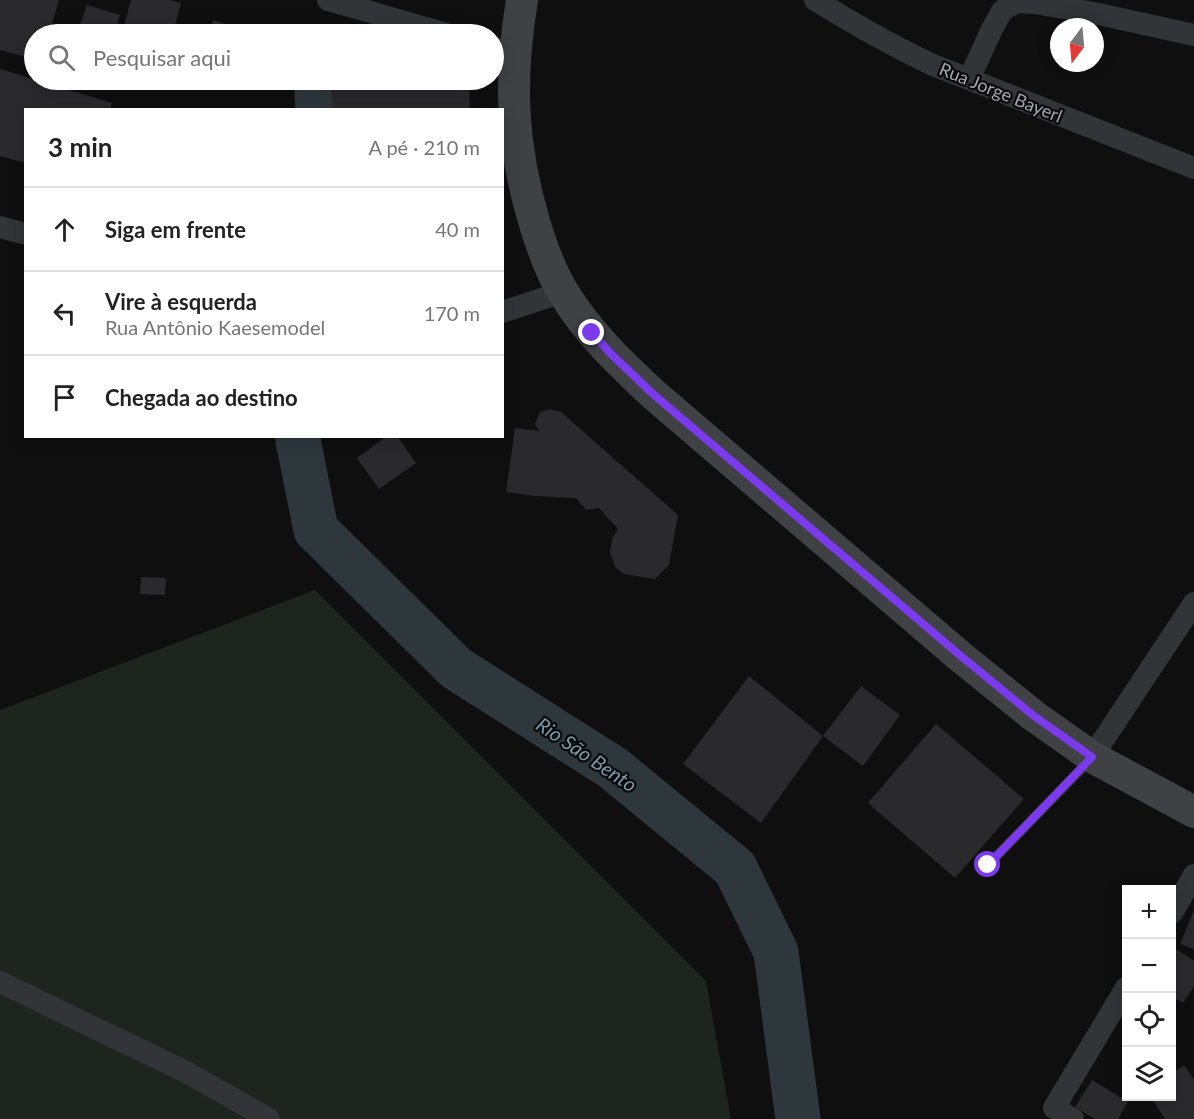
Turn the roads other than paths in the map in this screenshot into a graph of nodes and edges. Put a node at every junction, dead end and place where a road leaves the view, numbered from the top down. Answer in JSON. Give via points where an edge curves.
{"nodes":[{"id":1,"x":328,"y":0,"type":"edge"},
{"id":2,"x":522,"y":0,"type":"edge"},
{"id":3,"x":815,"y":0,"type":"edge"},
{"id":4,"x":412,"y":24,"type":"edge"},
{"id":5,"x":1194,"y":35,"type":"edge"},
{"id":6,"x":505,"y":51,"type":"edge"},
{"id":7,"x":969,"y":79,"type":"junction"},
{"id":8,"x":1194,"y":168,"type":"edge"},
{"id":9,"x":0,"y":227,"type":"edge"},
{"id":10,"x":24,"y":233,"type":"edge"},
{"id":11,"x":563,"y":292,"type":"junction"},
{"id":12,"x":504,"y":311,"type":"edge"},
{"id":13,"x":1194,"y":603,"type":"edge"},
{"id":14,"x":1092,"y":757,"type":"junction"},
{"id":15,"x":1194,"y":812,"type":"edge"},
{"id":16,"x":988,"y":865,"type":"dead end"},
{"id":17,"x":1194,"y":875,"type":"edge"},
{"id":18,"x":1176,"y":906,"type":"edge"},
{"id":19,"x":0,"y":982,"type":"edge"},
{"id":20,"x":1122,"y":993,"type":"edge"},
{"id":21,"x":270,"y":1119,"type":"edge"},
{"id":22,"x":1073,"y":1119,"type":"edge"}],
"edges":[{"from":1,"to":4,"type":"street"},
{"from":2,"to":6,"type":"main road"},
{"from":3,"to":7,"type":"street","name":"Rua Jorge Bayerl","via":[[902,51]]},
{"from":5,"to":7,"type":"street","via":[[1094,13],[1016,2],[1002,11]]},
{"from":6,"to":11,"type":"main road","via":[[520,167],[539,237]]},
{"from":7,"to":8,"type":"street","name":"Rua Jorge Bayerl"},
{"from":9,"to":10,"type":"street"},
{"from":11,"to":12,"type":"street"},
{"from":11,"to":14,"type":"main road","via":[[592,333],[653,394],[962,657]]},
{"from":13,"to":14,"type":"street"},
{"from":14,"to":15,"type":"main road"},
{"from":14,"to":16,"type":"lane"},
{"from":17,"to":18,"type":"street"},
{"from":19,"to":21,"type":"street","via":[[188,1073]]},
{"from":20,"to":22,"type":"street","via":[[1054,1108]]}]}
